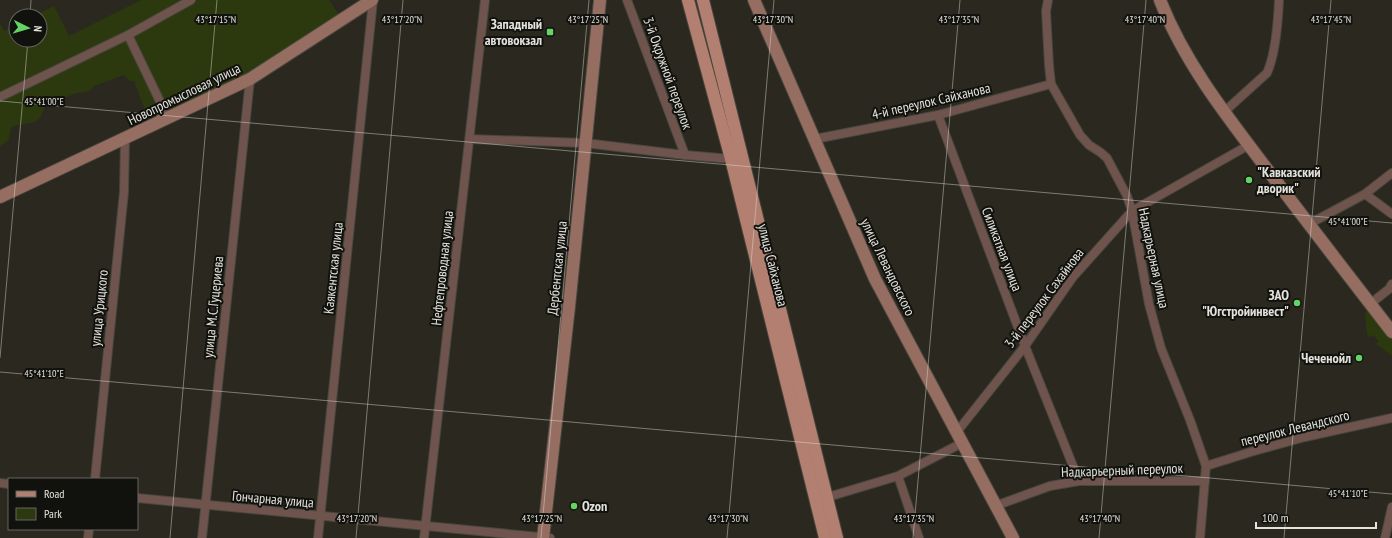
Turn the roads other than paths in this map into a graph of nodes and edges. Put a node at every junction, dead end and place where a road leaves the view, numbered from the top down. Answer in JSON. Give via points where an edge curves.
{"nodes":[{"id":1,"x":192,"y":0,"type":"edge"},
{"id":2,"x":372,"y":0,"type":"edge"},
{"id":3,"x":485,"y":0,"type":"edge"},
{"id":4,"x":600,"y":0,"type":"edge"},
{"id":5,"x":627,"y":0,"type":"edge"},
{"id":6,"x":688,"y":0,"type":"edge"},
{"id":7,"x":703,"y":0,"type":"edge"},
{"id":8,"x":754,"y":0,"type":"edge"},
{"id":9,"x":1048,"y":0,"type":"edge"},
{"id":10,"x":1160,"y":0,"type":"edge"},
{"id":11,"x":1279,"y":0,"type":"edge"},
{"id":12,"x":128,"y":35,"type":"junction"},
{"id":13,"x":250,"y":79,"type":"junction"},
{"id":14,"x":1051,"y":84,"type":"junction"},
{"id":15,"x":0,"y":96,"type":"edge"},
{"id":16,"x":1225,"y":111,"type":"junction"},
{"id":17,"x":938,"y":115,"type":"junction"},
{"id":18,"x":168,"y":118,"type":"junction"},
{"id":19,"x":125,"y":139,"type":"junction"},
{"id":20,"x":470,"y":139,"type":"junction"},
{"id":21,"x":815,"y":139,"type":"junction"},
{"id":22,"x":585,"y":143,"type":"junction"},
{"id":23,"x":1249,"y":145,"type":"junction"},
{"id":24,"x":685,"y":155,"type":"junction"},
{"id":25,"x":737,"y":158,"type":"junction"},
{"id":26,"x":1392,"y":173,"type":"edge"},
{"id":27,"x":1365,"y":194,"type":"junction"},
{"id":28,"x":0,"y":197,"type":"edge"},
{"id":29,"x":1132,"y":211,"type":"junction"},
{"id":30,"x":1392,"y":214,"type":"edge"},
{"id":31,"x":1309,"y":224,"type":"junction"},
{"id":32,"x":1392,"y":284,"type":"edge"},
{"id":33,"x":1370,"y":304,"type":"junction"},
{"id":34,"x":1392,"y":332,"type":"edge"},
{"id":35,"x":1025,"y":346,"type":"junction"},
{"id":36,"x":1392,"y":418,"type":"edge"},
{"id":37,"x":959,"y":438,"type":"junction"},
{"id":38,"x":1206,"y":466,"type":"junction"},
{"id":39,"x":898,"y":476,"type":"junction"},
{"id":40,"x":95,"y":478,"type":"edge"},
{"id":41,"x":1079,"y":481,"type":"junction"},
{"id":42,"x":1205,"y":481,"type":"junction"},
{"id":43,"x":828,"y":497,"type":"junction"},
{"id":44,"x":138,"y":498,"type":"edge"},
{"id":45,"x":205,"y":505,"type":"junction"},
{"id":46,"x":995,"y":506,"type":"junction"},
{"id":47,"x":1392,"y":507,"type":"edge"},
{"id":48,"x":321,"y":516,"type":"junction"},
{"id":49,"x":425,"y":527,"type":"junction"},
{"id":50,"x":202,"y":538,"type":"edge"},
{"id":51,"x":318,"y":538,"type":"edge"},
{"id":52,"x":424,"y":538,"type":"edge"},
{"id":53,"x":545,"y":538,"type":"edge"},
{"id":54,"x":825,"y":538,"type":"edge"},
{"id":55,"x":837,"y":538,"type":"edge"},
{"id":56,"x":919,"y":538,"type":"edge"},
{"id":57,"x":1013,"y":538,"type":"edge"},
{"id":58,"x":1200,"y":538,"type":"edge"},
{"id":59,"x":1385,"y":538,"type":"edge"}],
"edges":[{"from":1,"to":12,"type":"street"},
{"from":2,"to":13,"type":"street","name":"Новопромысловая улица"},
{"from":2,"to":48,"type":"street","name":"Каякентская улица"},
{"from":3,"to":20,"type":"street","name":"Нефтепроводная улица"},
{"from":4,"to":22,"type":"street","name":"Дербентская улица"},
{"from":5,"to":24,"type":"street","name":"3-й Окружной переулок"},
{"from":6,"to":25,"type":"main road","name":"улица Сайханова"},
{"from":7,"to":25,"type":"main road","name":"улица Сайханова"},
{"from":8,"to":21,"type":"street","name":"улица Левандовского"},
{"from":9,"to":14,"type":"street","name":"Надкарьерная улица","via":[[1046,11]]},
{"from":10,"to":16,"type":"street","via":[[1188,58]]},
{"from":11,"to":16,"type":"street","via":[[1267,73]]},
{"from":12,"to":15,"type":"street"},
{"from":12,"to":18,"type":"street"},
{"from":13,"to":18,"type":"street","name":"Новопромысловая улица"},
{"from":13,"to":45,"type":"street","name":"улица М.С.Гуцериева"},
{"from":14,"to":17,"type":"street","name":"4-й переулок Сайханова"},
{"from":14,"to":29,"type":"street","name":"Надкарьерная улица","via":[[1080,135],[1107,158]]},
{"from":16,"to":23,"type":"street"},
{"from":17,"to":21,"type":"street","name":"4-й переулок Сайханова"},
{"from":17,"to":35,"type":"street","name":"Силикатная улица"},
{"from":18,"to":19,"type":"street","name":"Новопромысловая улица"},
{"from":19,"to":28,"type":"street","name":"Новопромысловая улица"},
{"from":19,"to":40,"type":"street","name":"улица Урицкого","via":[[124,192]]},
{"from":20,"to":22,"type":"street"},
{"from":20,"to":49,"type":"street","name":"Нефтепроводная улица"},
{"from":21,"to":37,"type":"street","name":"улица Левандовского","via":[[875,279]]},
{"from":22,"to":24,"type":"street"},
{"from":22,"to":53,"type":"street","name":"Дербентская улица"},
{"from":23,"to":29,"type":"street","name":"3-й переулок Сахайнова"},
{"from":23,"to":31,"type":"street"},
{"from":24,"to":25,"type":"street"},
{"from":25,"to":43,"type":"main road","name":"улица Сайханова"},
{"from":25,"to":54,"type":"main road","name":"улица Сайханова"},
{"from":26,"to":27,"type":"street"},
{"from":27,"to":30,"type":"street"},
{"from":27,"to":31,"type":"street"},
{"from":29,"to":35,"type":"street","name":"3-й переулок Сахайнова","via":[[1073,277]]},
{"from":29,"to":38,"type":"street","name":"Надкарьерная улица","via":[[1149,304],[1161,348]]},
{"from":31,"to":33,"type":"street"},
{"from":32,"to":33,"type":"street"},
{"from":33,"to":34,"type":"street"},
{"from":35,"to":37,"type":"street","name":"3-й переулок Сахайнова"},
{"from":35,"to":41,"type":"street","name":"Силикатная улица"},
{"from":36,"to":38,"type":"street","name":"переулок Левандского","via":[[1305,437]]},
{"from":37,"to":39,"type":"street","name":"3-й переулок Сахайнова"},
{"from":37,"to":46,"type":"street","name":"улица Левандовского"},
{"from":38,"to":42,"type":"street","name":"Надкарьерная улица"},
{"from":39,"to":43,"type":"street","name":"3-й переулок Сахайнова"},
{"from":39,"to":56,"type":"street"},
{"from":41,"to":42,"type":"street","name":"Надкарьерный переулок"},
{"from":41,"to":46,"type":"street","name":"Надкарьерный переулок","via":[[1050,486]]},
{"from":42,"to":58,"type":"street","name":"Надкарьерная улица"},
{"from":43,"to":55,"type":"main road","name":"улица Сайханова"},
{"from":44,"to":45,"type":"street","name":"Гончарная улица"},
{"from":45,"to":48,"type":"street","name":"Гончарная улица"},
{"from":45,"to":50,"type":"street","name":"улица М.С.Гуцериева"},
{"from":46,"to":57,"type":"street","name":"улица Левандовского"},
{"from":47,"to":59,"type":"street"},
{"from":48,"to":49,"type":"street","name":"Гончарная улица"},
{"from":48,"to":51,"type":"street","name":"Каякентская улица"},
{"from":49,"to":52,"type":"street","name":"Нефтепроводная улица"},
{"from":49,"to":53,"type":"street","name":"Гончарная улица"}]}
